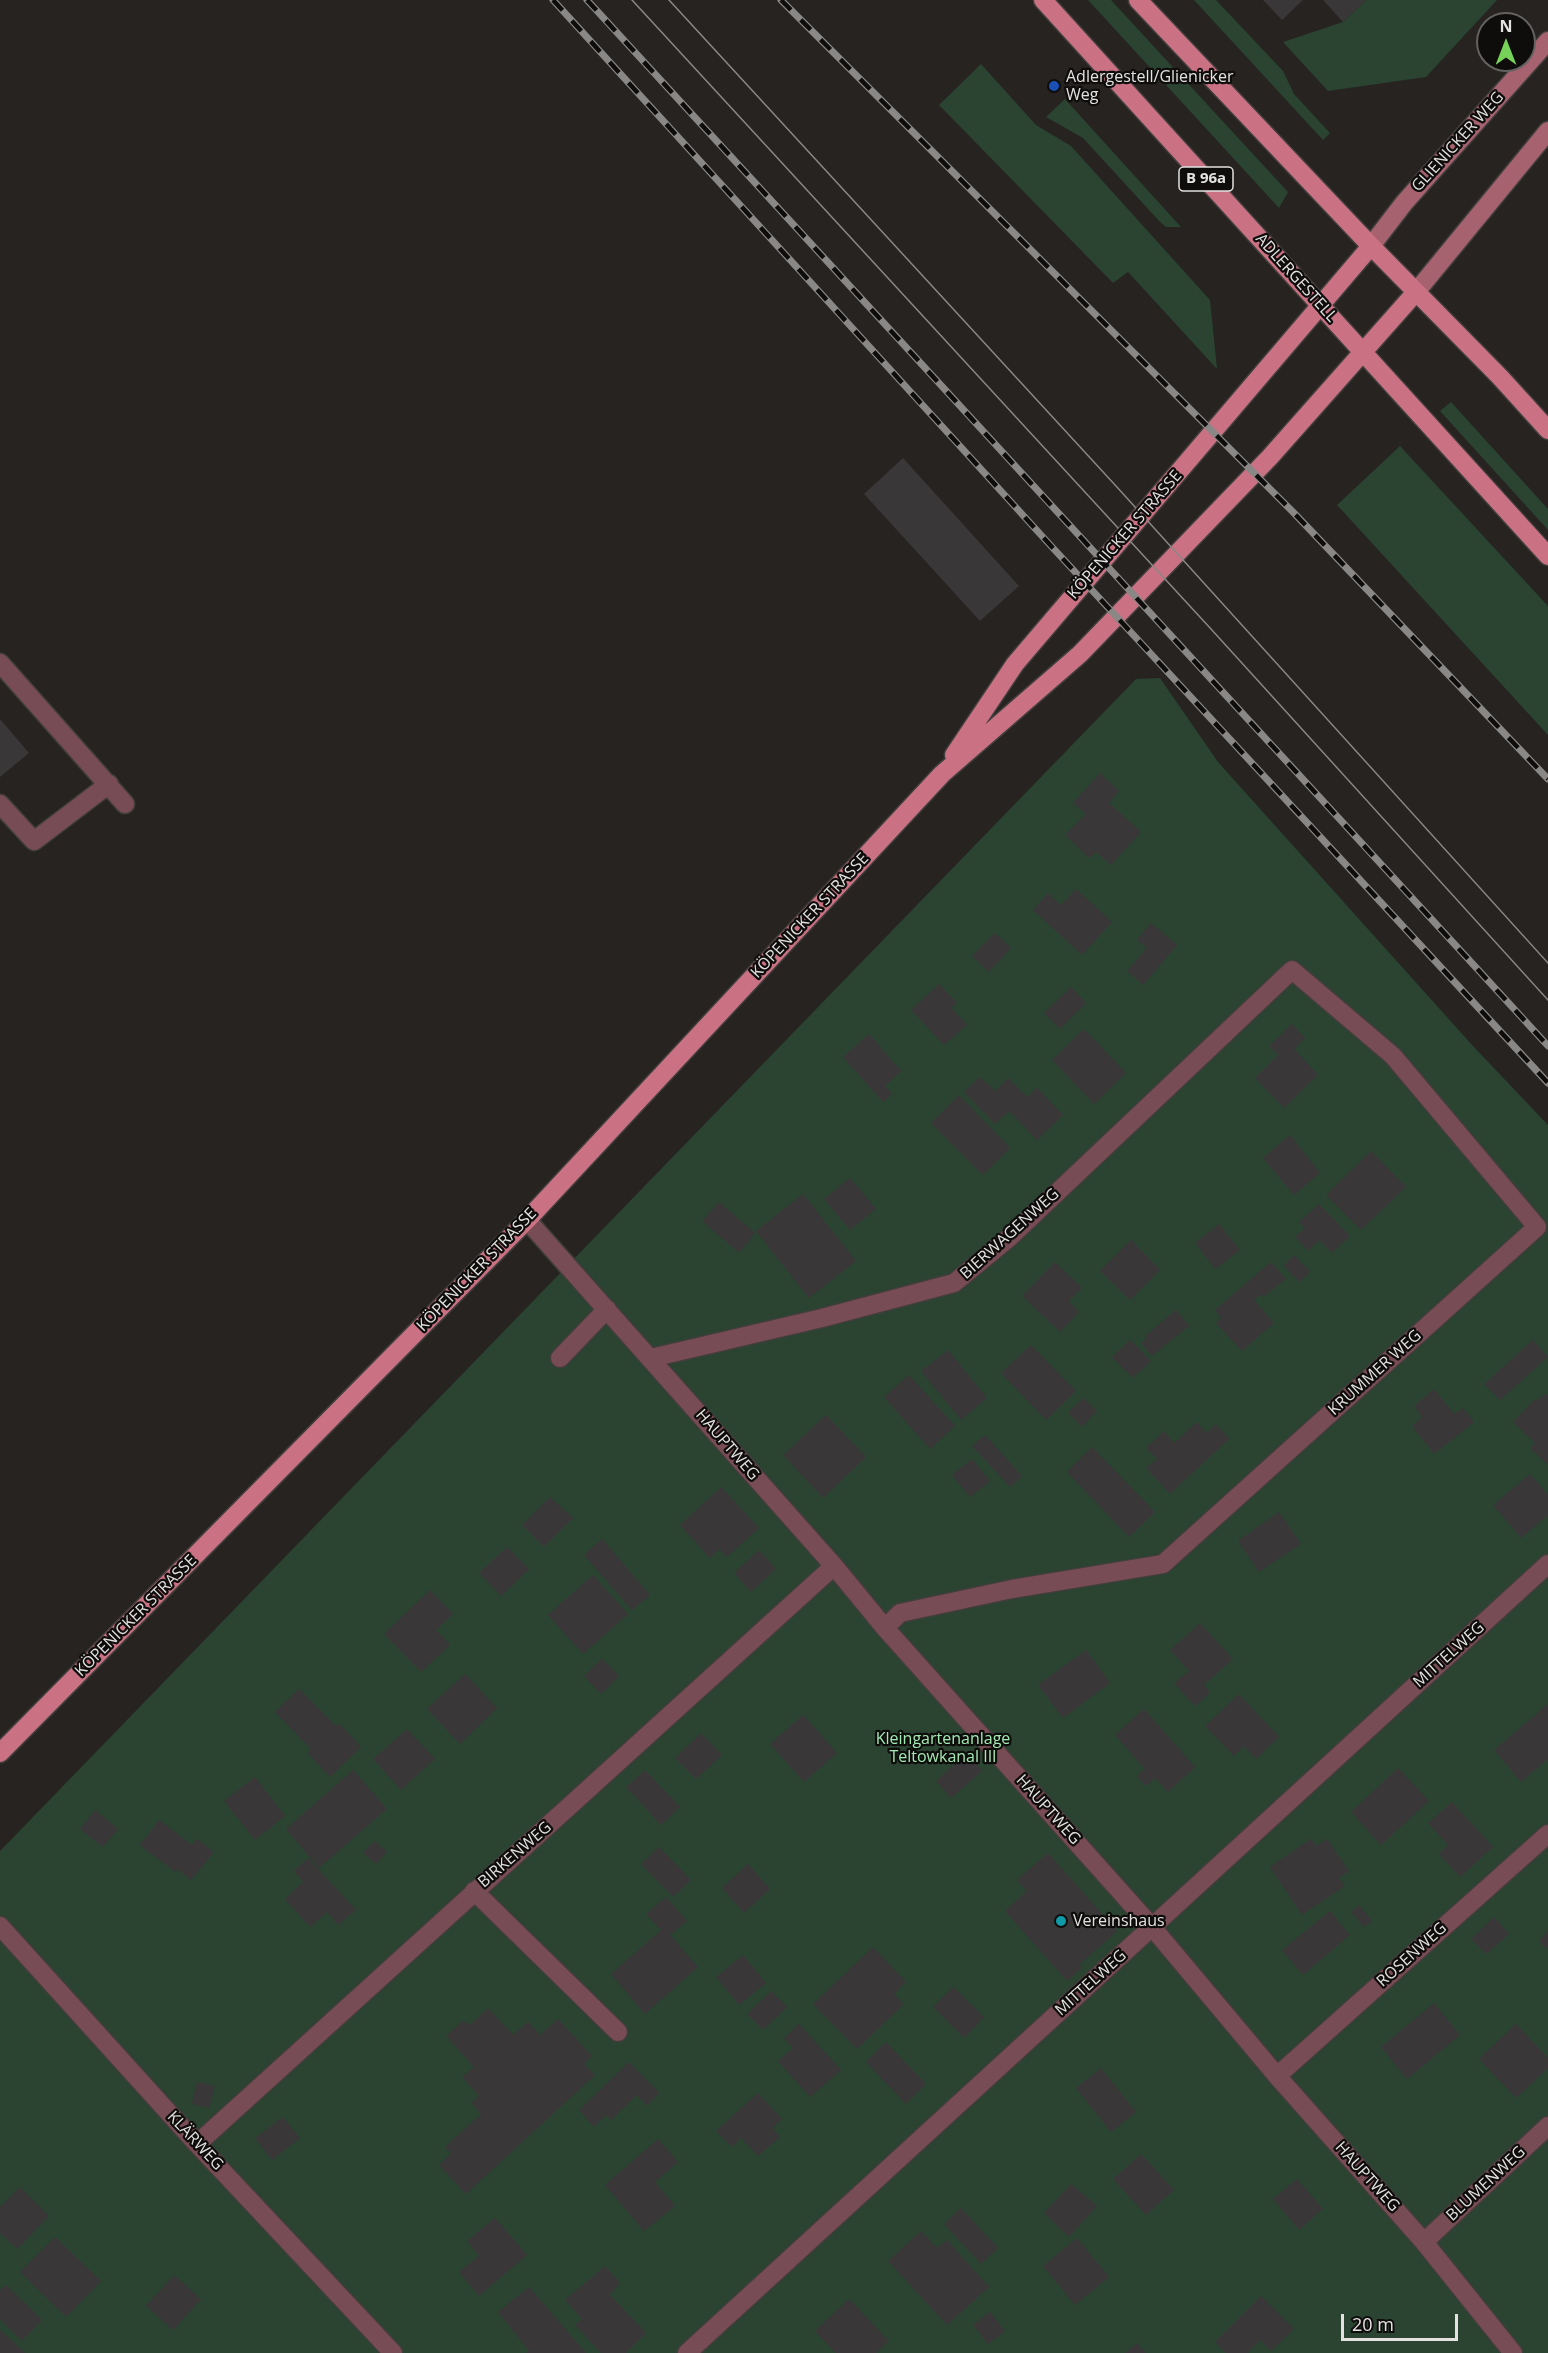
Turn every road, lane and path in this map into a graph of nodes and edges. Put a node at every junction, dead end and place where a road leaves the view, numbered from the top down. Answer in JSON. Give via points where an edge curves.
{"nodes":[{"id":1,"x":1043,"y":0,"type":"edge"},
{"id":2,"x":1138,"y":0,"type":"edge"},
{"id":3,"x":1548,"y":41,"type":"edge"},
{"id":4,"x":1548,"y":131,"type":"edge"},
{"id":5,"x":1371,"y":246,"type":"junction"},
{"id":6,"x":1416,"y":292,"type":"junction"},
{"id":7,"x":1321,"y":304,"type":"junction"},
{"id":8,"x":1363,"y":352,"type":"junction"},
{"id":9,"x":1548,"y":430,"type":"edge"},
{"id":10,"x":1548,"y":556,"type":"edge"},
{"id":11,"x":0,"y":663,"type":"edge"},
{"id":12,"x":942,"y":774,"type":"junction"},
{"id":13,"x":109,"y":784,"type":"junction"},
{"id":14,"x":0,"y":804,"type":"edge"},
{"id":15,"x":126,"y":804,"type":"dead end"},
{"id":16,"x":1292,"y":970,"type":"joint"},
{"id":17,"x":527,"y":1220,"type":"junction"},
{"id":18,"x":607,"y":1309,"type":"junction"},
{"id":19,"x":560,"y":1358,"type":"dead end"},
{"id":20,"x":651,"y":1358,"type":"junction"},
{"id":21,"x":1548,"y":1564,"type":"edge"},
{"id":22,"x":834,"y":1566,"type":"junction"},
{"id":23,"x":885,"y":1628,"type":"junction"},
{"id":24,"x":0,"y":1753,"type":"edge"},
{"id":25,"x":1548,"y":1834,"type":"edge"},
{"id":26,"x":474,"y":1891,"type":"junction"},
{"id":27,"x":0,"y":1926,"type":"edge"},
{"id":28,"x":1152,"y":1927,"type":"junction"},
{"id":29,"x":618,"y":2032,"type":"dead end"},
{"id":30,"x":1277,"y":2076,"type":"junction"},
{"id":31,"x":1548,"y":2126,"type":"edge"},
{"id":32,"x":197,"y":2144,"type":"junction"},
{"id":33,"x":1424,"y":2242,"type":"junction"},
{"id":34,"x":393,"y":2353,"type":"edge"},
{"id":35,"x":687,"y":2353,"type":"edge"},
{"id":36,"x":1514,"y":2353,"type":"edge"}],
"edges":[{"from":1,"to":7,"type":"main road","name":"ADLERGESTELL","number":"B 96a"},
{"from":2,"to":5,"type":"main road"},
{"from":3,"to":5,"type":"main road","name":"GLIENICKER WEG","via":[[1404,203]]},
{"from":4,"to":6,"type":"main road"},
{"from":5,"to":6,"type":"main road"},
{"from":5,"to":7,"type":"main road","name":"KÖPENICKER STRASSE"},
{"from":6,"to":8,"type":"main road","name":"KÖPENICKER STRASSE"},
{"from":6,"to":9,"type":"main road"},
{"from":7,"to":8,"type":"main road","name":"ADLERGESTELL","number":"B 96a"},
{"from":7,"to":12,"type":"main road","name":"KÖPENICKER STRASSE","via":[[1015,664]]},
{"from":8,"to":10,"type":"main road","name":"ADLERGESTELL","number":"B 96a"},
{"from":8,"to":12,"type":"main road","name":"KÖPENICKER STRASSE","via":[[1270,457],[1080,654]]},
{"from":11,"to":13,"type":"lane"},
{"from":12,"to":17,"type":"main road","name":"KÖPENICKER STRASSE"},
{"from":13,"to":14,"type":"lane","via":[[34,842]]},
{"from":13,"to":15,"type":"lane"},
{"from":16,"to":20,"type":"lane","name":"BIERWAGENWEG","via":[[1010,1237],[954,1283]]},
{"from":16,"to":23,"type":"lane","name":"KRUMMER WEG","via":[[1393,1056],[1537,1227],[1163,1564],[1012,1589],[900,1613]]},
{"from":17,"to":18,"type":"lane","name":"HAUPTWEG"},
{"from":17,"to":24,"type":"main road","name":"KÖPENICKER STRASSE"},
{"from":18,"to":19,"type":"lane"},
{"from":18,"to":20,"type":"lane","name":"HAUPTWEG"},
{"from":20,"to":22,"type":"lane","name":"HAUPTWEG"},
{"from":21,"to":28,"type":"lane","name":"MITTELWEG"},
{"from":22,"to":23,"type":"lane","name":"HAUPTWEG"},
{"from":22,"to":26,"type":"lane","name":"BIRKENWEG"},
{"from":23,"to":28,"type":"lane","name":"HAUPTWEG"},
{"from":25,"to":30,"type":"lane","name":"ROSENWEG"},
{"from":26,"to":29,"type":"lane"},
{"from":26,"to":32,"type":"lane","name":"BIRKENWEG"},
{"from":27,"to":32,"type":"lane","name":"KLÄRWEG"},
{"from":28,"to":30,"type":"lane","name":"HAUPTWEG"},
{"from":28,"to":35,"type":"lane","name":"MITTELWEG"},
{"from":30,"to":33,"type":"lane","name":"HAUPTWEG"},
{"from":31,"to":33,"type":"lane","name":"BLUMENWEG"},
{"from":32,"to":34,"type":"lane","name":"KLÄRWEG"},
{"from":33,"to":36,"type":"lane","name":"HAUPTWEG"}]}
